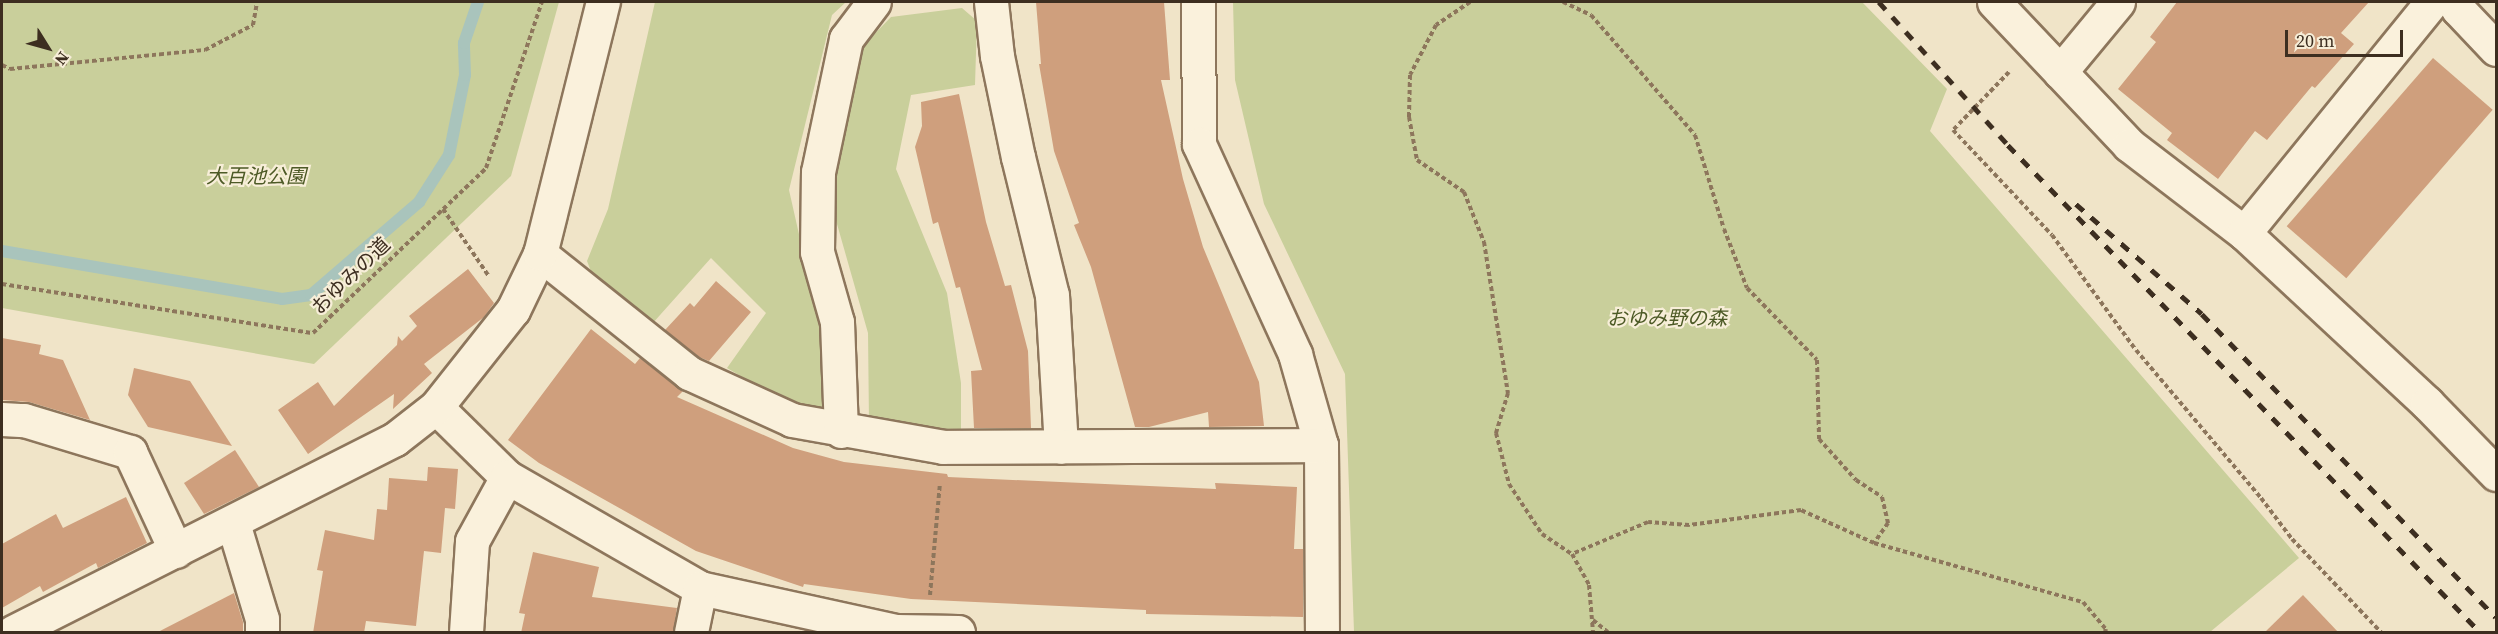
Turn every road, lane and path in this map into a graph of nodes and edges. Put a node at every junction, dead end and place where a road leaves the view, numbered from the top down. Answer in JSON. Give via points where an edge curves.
{"nodes":[{"id":1,"x":256,"y":2,"type":"edge"},
{"id":2,"x":542,"y":2,"type":"edge"},
{"id":3,"x":603,"y":2,"type":"edge"},
{"id":4,"x":874,"y":2,"type":"edge"},
{"id":5,"x":991,"y":2,"type":"edge"},
{"id":6,"x":1198,"y":2,"type":"edge"},
{"id":7,"x":1470,"y":2,"type":"edge"},
{"id":8,"x":1563,"y":2,"type":"edge"},
{"id":9,"x":1994,"y":2,"type":"edge"},
{"id":10,"x":2118,"y":2,"type":"edge"},
{"id":11,"x":2432,"y":2,"type":"edge"},
{"id":12,"x":2454,"y":2,"type":"edge"},
{"id":13,"x":2496,"y":49,"type":"edge"},
{"id":14,"x":2,"y":65,"type":"edge"},
{"id":15,"x":2010,"y":71,"type":"dead end"},
{"id":16,"x":2060,"y":72,"type":"junction"},
{"id":17,"x":442,"y":209,"type":"junction"},
{"id":18,"x":2244,"y":233,"type":"junction"},
{"id":19,"x":540,"y":255,"type":"junction"},
{"id":20,"x":2,"y":284,"type":"edge"},
{"id":21,"x":513,"y":310,"type":"junction"},
{"id":22,"x":435,"y":407,"type":"junction"},
{"id":23,"x":2,"y":419,"type":"edge"},
{"id":24,"x":841,"y":431,"type":"junction"},
{"id":25,"x":1321,"y":445,"type":"junction"},
{"id":26,"x":943,"y":447,"type":"junction"},
{"id":27,"x":1060,"y":447,"type":"junction"},
{"id":28,"x":2496,"y":474,"type":"edge"},
{"id":29,"x":507,"y":477,"type":"junction"},
{"id":30,"x":233,"y":522,"type":"junction"},
{"id":31,"x":1874,"y":543,"type":"junction"},
{"id":32,"x":176,"y":551,"type":"junction"},
{"id":33,"x":1572,"y":554,"type":"junction"},
{"id":34,"x":700,"y":588,"type":"junction"},
{"id":35,"x":1593,"y":620,"type":"junction"},
{"id":36,"x":906,"y":632,"type":"edge"},
{"id":37,"x":13,"y":633,"type":"edge"},
{"id":38,"x":262,"y":633,"type":"edge"},
{"id":39,"x":466,"y":633,"type":"edge"},
{"id":40,"x":691,"y":633,"type":"edge"},
{"id":41,"x":958,"y":633,"type":"edge"},
{"id":42,"x":1322,"y":633,"type":"edge"},
{"id":43,"x":1593,"y":633,"type":"edge"},
{"id":44,"x":1608,"y":633,"type":"edge"},
{"id":45,"x":2105,"y":633,"type":"edge"},
{"id":46,"x":2381,"y":633,"type":"edge"}],
"edges":[{"from":1,"to":14,"type":"path","via":[[253,25],[205,50],[10,69]]},
{"from":2,"to":17,"type":"path","name":"おゆみの道","via":[[486,168]]},
{"from":3,"to":19,"type":"street"},
{"from":4,"to":24,"type":"street","via":[[846,39],[818,171],[817,252],[837,322]]},
{"from":5,"to":27,"type":"street","via":[[997,56],[1052,296]]},
{"from":6,"to":25,"type":"street","via":[[1199,144],[1295,354]]},
{"from":7,"to":33,"type":"path","via":[[1436,25],[1410,75],[1408,117],[1417,160],[1464,192],[1484,242],[1508,393],[1496,433],[1509,484],[1542,534]]},
{"from":8,"to":31,"type":"path","via":[[1591,15],[1695,135],[1747,288],[1817,360],[1819,439],[1856,480],[1882,496],[1888,523]]},
{"from":9,"to":16,"type":"street"},
{"from":10,"to":16,"type":"street"},
{"from":11,"to":18,"type":"street"},
{"from":12,"to":13,"type":"street"},
{"from":15,"to":46,"type":"path","via":[[1953,130],[2052,235],[2136,350],[2292,539]]},
{"from":16,"to":18,"type":"street","via":[[2128,146]]},
{"from":17,"to":20,"type":"path","name":"おゆみの道","via":[[313,333]]},
{"from":17,"to":21,"type":"path"},
{"from":18,"to":28,"type":"street"},
{"from":19,"to":21,"type":"street"},
{"from":19,"to":24,"type":"street","via":[[689,374],[792,420]]},
{"from":21,"to":22,"type":"street"},
{"from":22,"to":29,"type":"street"},
{"from":22,"to":30,"type":"street","via":[[395,439]]},
{"from":23,"to":32,"type":"street","via":[[24,420],[130,452]]},
{"from":24,"to":26,"type":"street"},
{"from":25,"to":27,"type":"street"},
{"from":25,"to":42,"type":"street"},
{"from":26,"to":27,"type":"street"},
{"from":26,"to":36,"type":"path"},
{"from":29,"to":34,"type":"street"},
{"from":29,"to":39,"type":"street","via":[[472,541]]},
{"from":30,"to":32,"type":"street"},
{"from":30,"to":38,"type":"street","via":[[262,619]]},
{"from":31,"to":33,"type":"path","via":[[1801,510],[1689,525],[1648,522]]},
{"from":31,"to":45,"type":"path","via":[[2083,602],[2106,629]]},
{"from":32,"to":37,"type":"street"},
{"from":33,"to":35,"type":"path","via":[[1588,585]]},
{"from":34,"to":36,"type":"street"},
{"from":34,"to":40,"type":"street"},
{"from":35,"to":43,"type":"path"},
{"from":35,"to":44,"type":"path"},
{"from":36,"to":41,"type":"street"}]}
